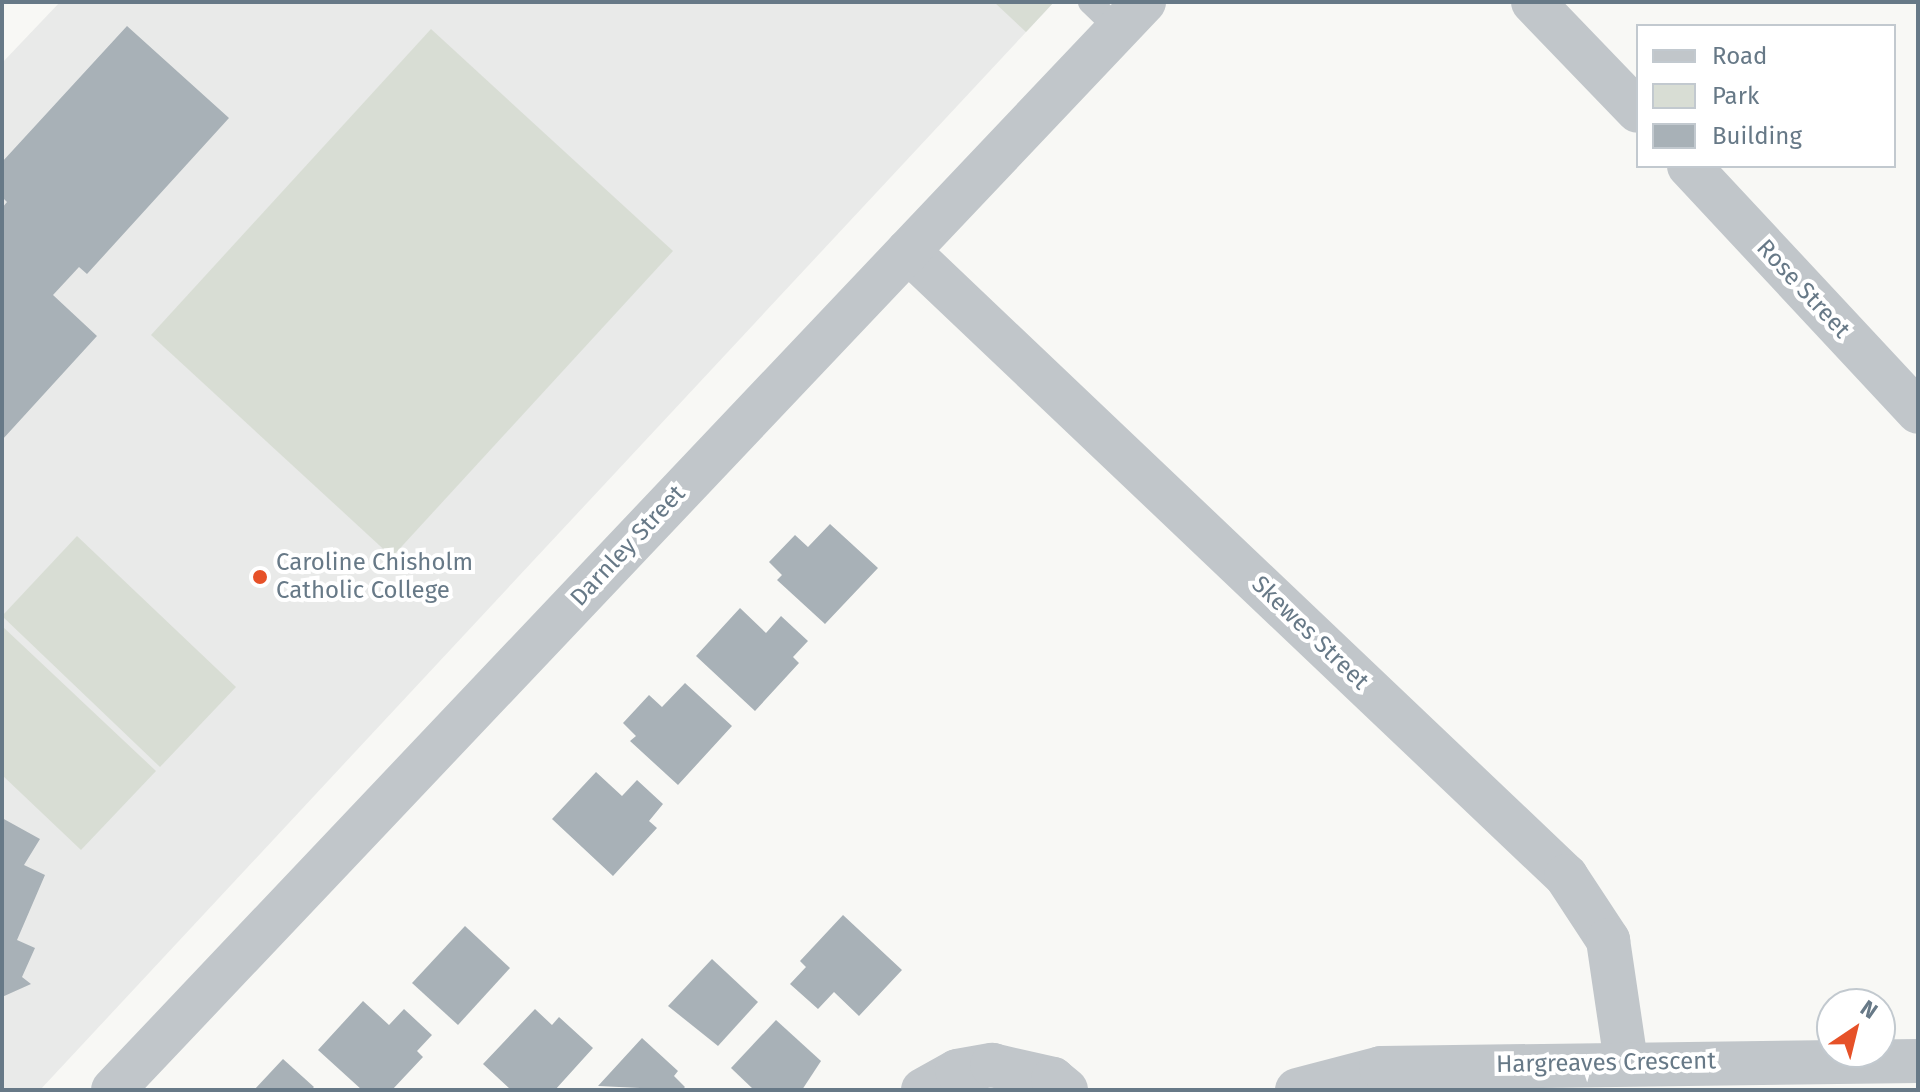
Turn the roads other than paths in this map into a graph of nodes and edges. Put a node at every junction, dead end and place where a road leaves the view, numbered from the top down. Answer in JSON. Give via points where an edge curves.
{"nodes":[{"id":1,"x":1533,"y":2,"type":"edge"},
{"id":2,"x":1117,"y":11,"type":"edge"},
{"id":3,"x":1636,"y":109,"type":"edge"},
{"id":4,"x":1691,"y":168,"type":"edge"},
{"id":5,"x":908,"y":251,"type":"junction"},
{"id":6,"x":1918,"y":412,"type":"edge"},
{"id":7,"x":1918,"y":1061,"type":"edge"},
{"id":8,"x":1635,"y":1071,"type":"edge"},
{"id":9,"x":113,"y":1090,"type":"edge"},
{"id":10,"x":923,"y":1090,"type":"edge"},
{"id":11,"x":1066,"y":1090,"type":"edge"},
{"id":12,"x":1297,"y":1090,"type":"edge"}],
"edges":[{"from":1,"to":3,"type":"street"},
{"from":2,"to":5,"type":"street","name":"Darnley Street"},
{"from":4,"to":6,"type":"street","name":"Rose Street"},
{"from":5,"to":8,"type":"street","name":"Skewes Street","via":[[1566,876],[1608,940]]},
{"from":5,"to":9,"type":"street","name":"Darnley Street"},
{"from":7,"to":8,"type":"street","name":"Hargreaves Crescent"},
{"from":8,"to":12,"type":"street","name":"Hargreaves Crescent","via":[[1381,1068]]},
{"from":10,"to":11,"type":"street","via":[[957,1071],[992,1065],[1053,1079]]}]}
